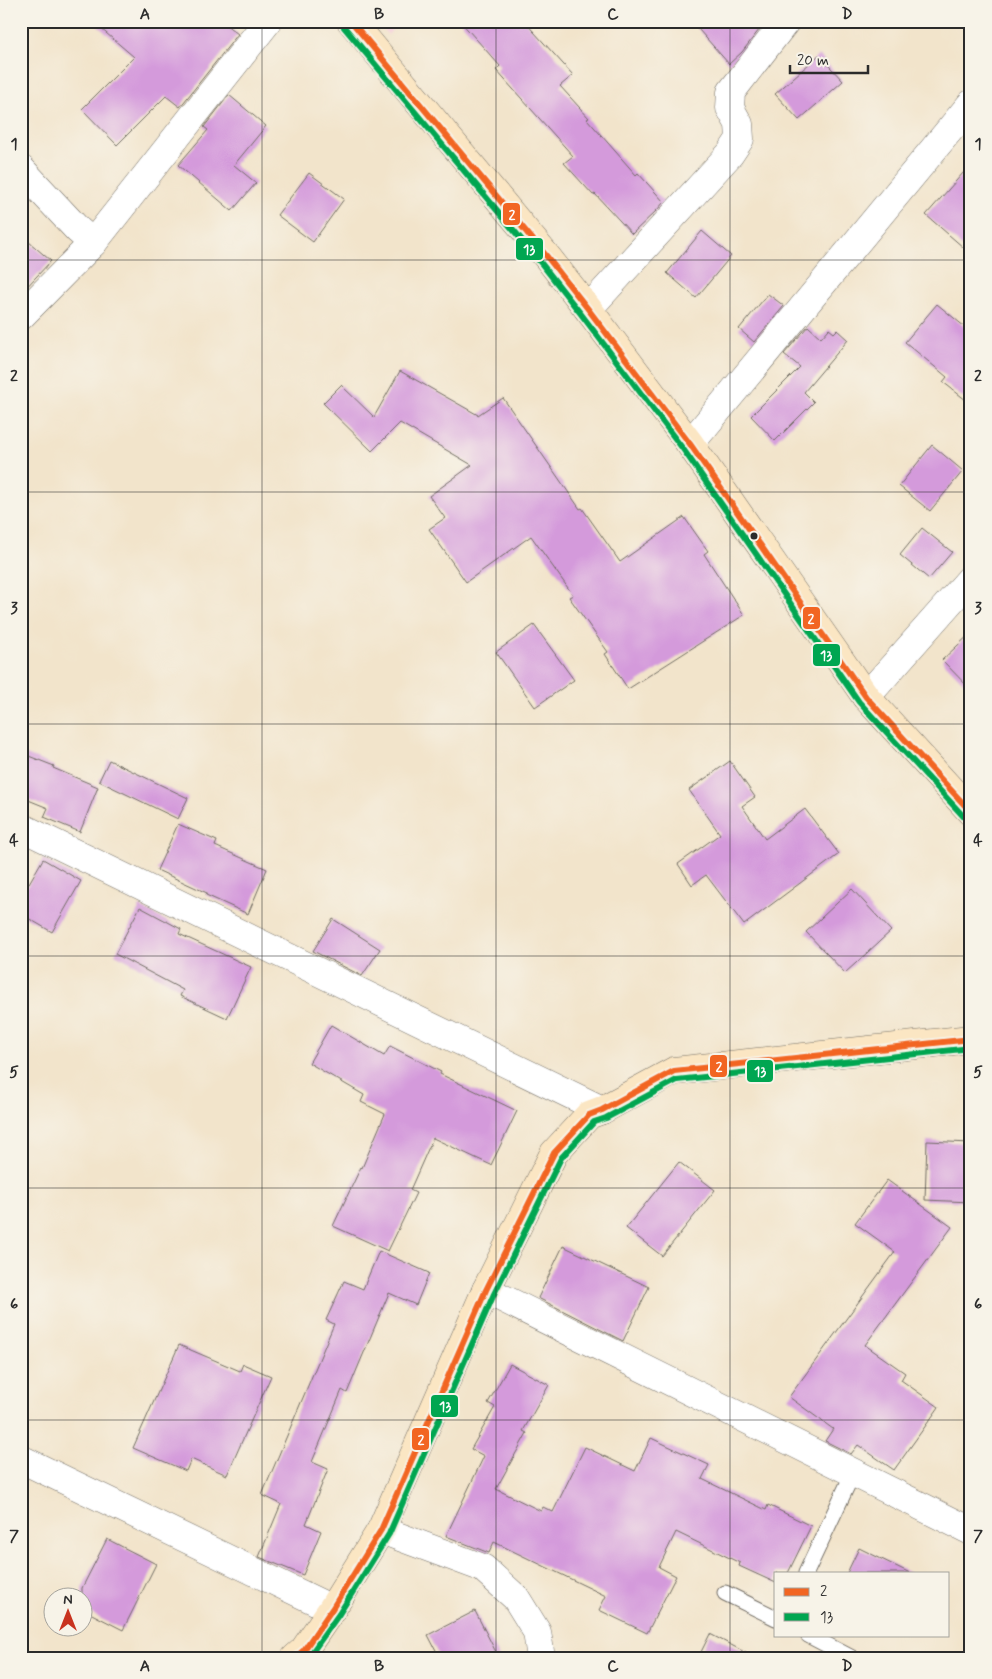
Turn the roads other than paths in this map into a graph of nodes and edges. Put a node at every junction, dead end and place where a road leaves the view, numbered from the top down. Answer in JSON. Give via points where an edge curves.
{"nodes":[{"id":1,"x":268,"y":21,"type":"edge"},
{"id":2,"x":351,"y":21,"type":"edge"},
{"id":3,"x":786,"y":21,"type":"edge"},
{"id":4,"x":971,"y":104,"type":"edge"},
{"id":5,"x":21,"y":169,"type":"edge"},
{"id":6,"x":93,"y":243,"type":"junction"},
{"id":7,"x":588,"y":309,"type":"junction"},
{"id":8,"x":21,"y":316,"type":"edge"},
{"id":9,"x":690,"y":444,"type":"junction"},
{"id":10,"x":971,"y":578,"type":"edge"},
{"id":11,"x":866,"y":697,"type":"junction"},
{"id":12,"x":971,"y":812,"type":"edge"},
{"id":13,"x":21,"y":826,"type":"edge"},
{"id":14,"x":971,"y":1039,"type":"edge"},
{"id":15,"x":602,"y":1110,"type":"junction"},
{"id":16,"x":486,"y":1290,"type":"junction"},
{"id":17,"x":21,"y":1459,"type":"edge"},
{"id":18,"x":853,"y":1473,"type":"junction"},
{"id":19,"x":381,"y":1530,"type":"junction"},
{"id":20,"x":971,"y":1531,"type":"edge"},
{"id":21,"x":806,"y":1572,"type":"edge"},
{"id":22,"x":725,"y":1593,"type":"dead end"},
{"id":23,"x":332,"y":1609,"type":"junction"},
{"id":24,"x":774,"y":1617,"type":"edge"},
{"id":25,"x":810,"y":1636,"type":"edge"},
{"id":26,"x":295,"y":1658,"type":"edge"},
{"id":27,"x":541,"y":1658,"type":"edge"},
{"id":28,"x":852,"y":1658,"type":"edge"}],
"edges":[{"from":1,"to":6,"type":"street"},
{"from":2,"to":7,"type":"street"},
{"from":3,"to":7,"type":"street","via":[[731,92],[730,108],[739,124],[740,139],[730,154]]},
{"from":4,"to":9,"type":"street"},
{"from":5,"to":6,"type":"street"},
{"from":6,"to":8,"type":"street"},
{"from":7,"to":9,"type":"street"},
{"from":9,"to":11,"type":"street"},
{"from":10,"to":11,"type":"street"},
{"from":11,"to":12,"type":"street"},
{"from":13,"to":15,"type":"street"},
{"from":14,"to":15,"type":"street","via":[[674,1071]]},
{"from":15,"to":16,"type":"street","via":[[589,1115],[554,1153]]},
{"from":16,"to":18,"type":"street"},
{"from":16,"to":19,"type":"street"},
{"from":17,"to":23,"type":"street"},
{"from":18,"to":20,"type":"street"},
{"from":18,"to":21,"type":"lane"},
{"from":19,"to":23,"type":"street"},
{"from":19,"to":27,"type":"street","via":[[483,1568],[516,1598],[537,1632]]},
{"from":22,"to":24,"type":"lane"},
{"from":23,"to":26,"type":"street"},
{"from":25,"to":28,"type":"lane"}]}
